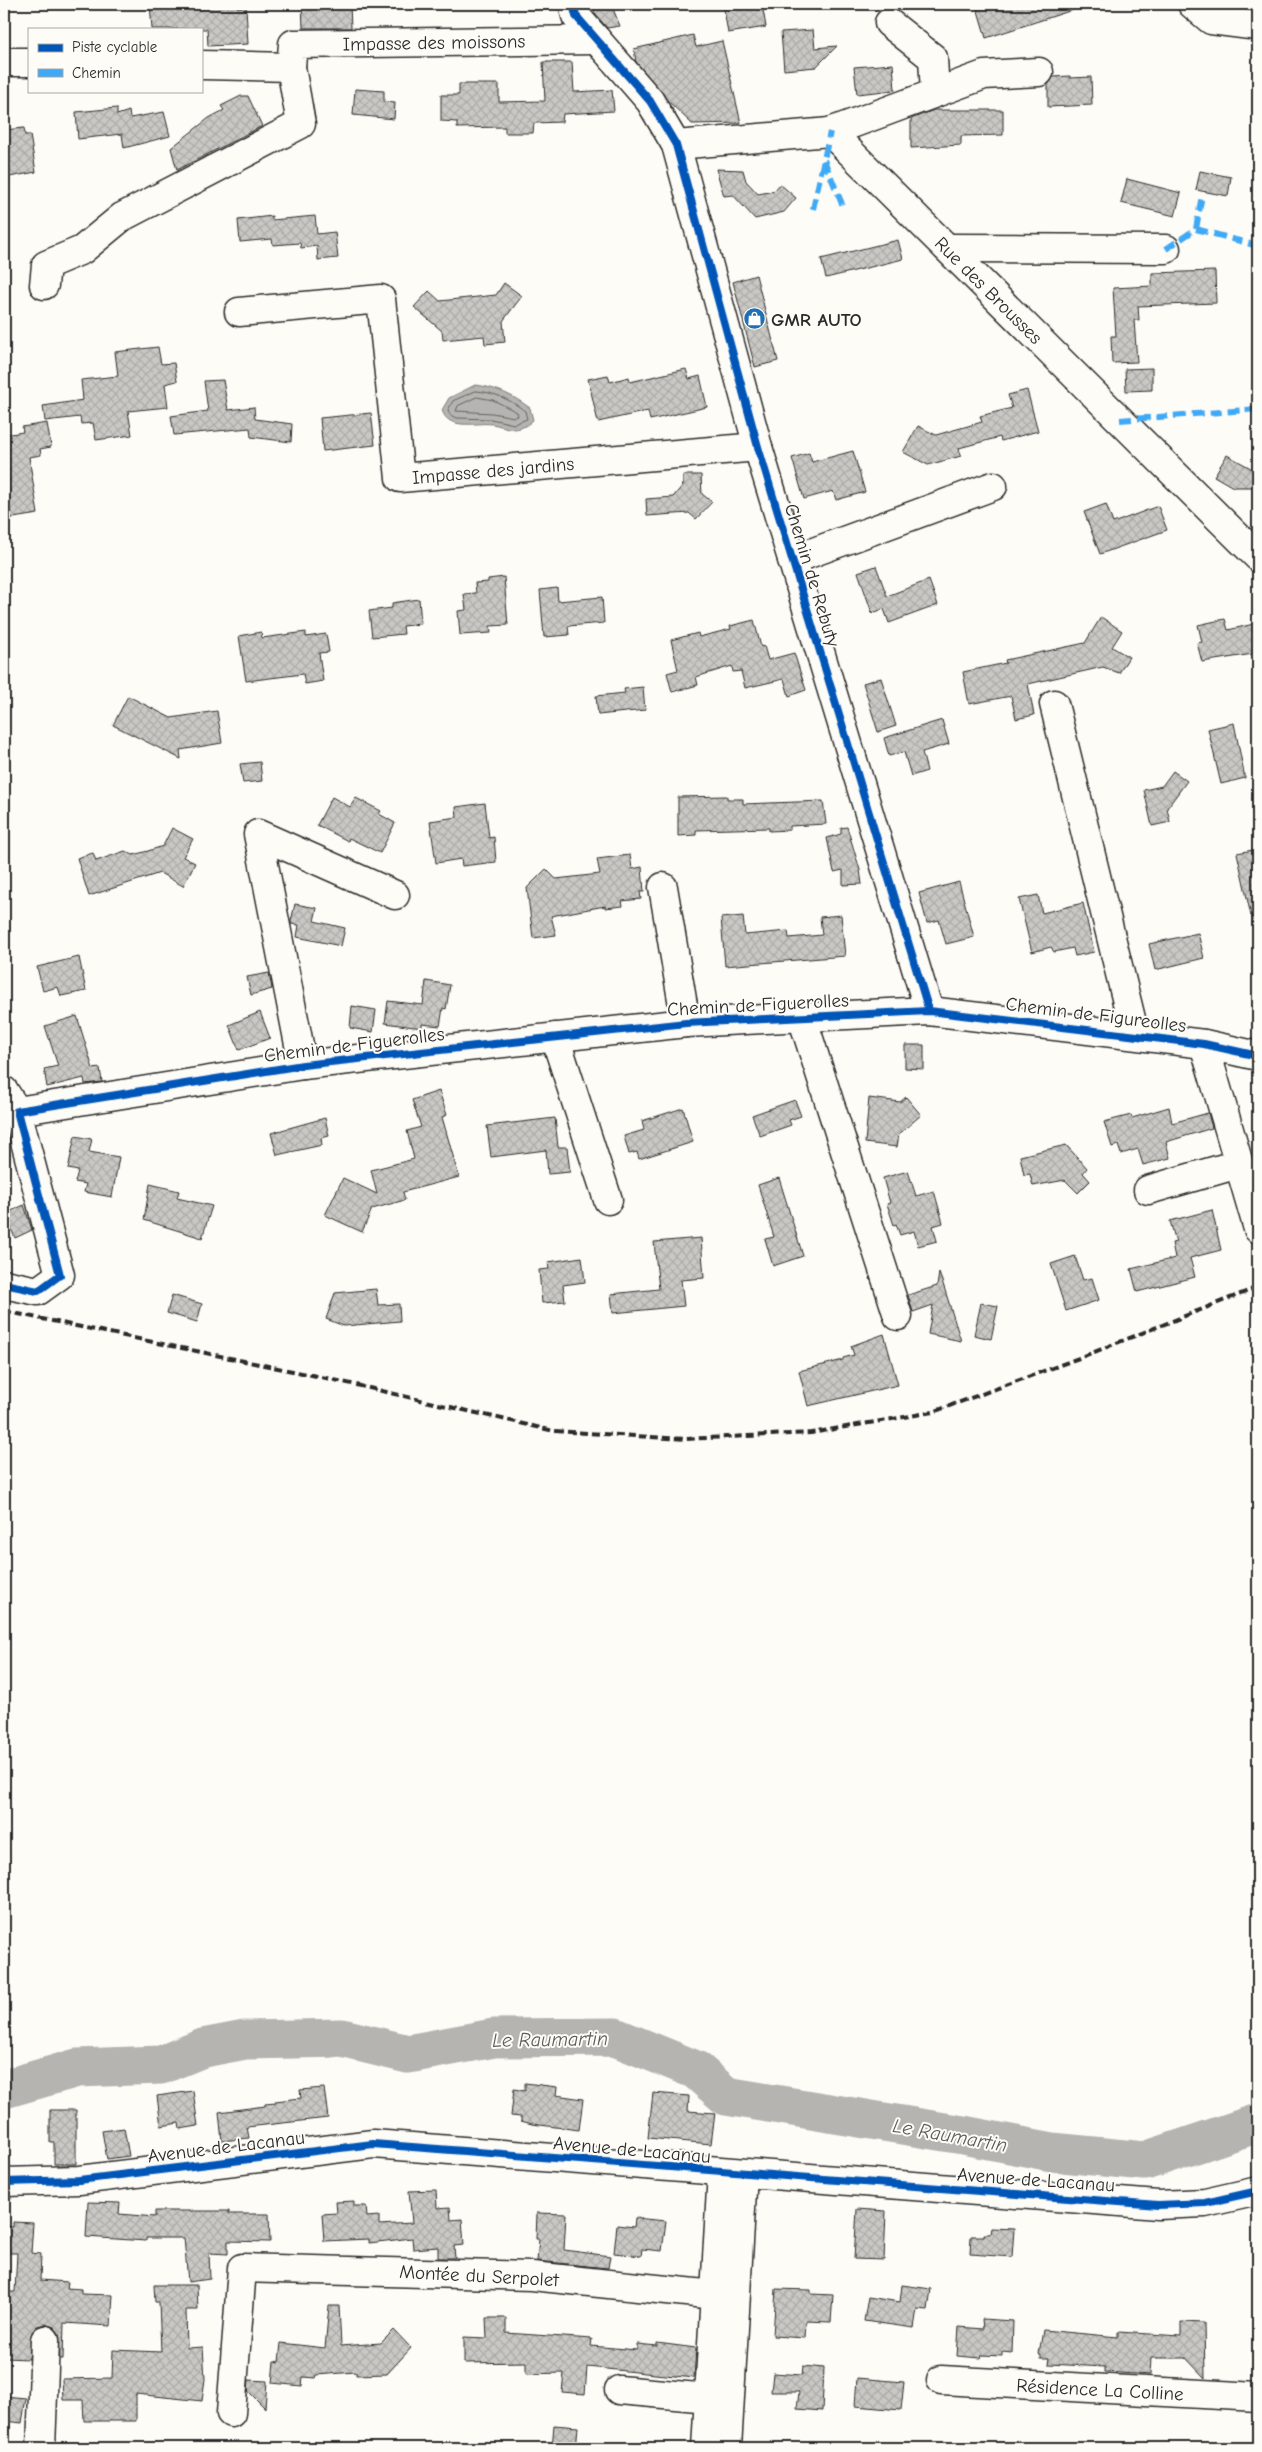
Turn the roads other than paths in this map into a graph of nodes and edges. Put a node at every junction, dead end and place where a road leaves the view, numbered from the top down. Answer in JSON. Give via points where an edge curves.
{"nodes":[{"id":1,"x":573,"y":4,"type":"edge"},
{"id":2,"x":1192,"y":4,"type":"edge"},
{"id":3,"x":889,"y":23,"type":"dead end"},
{"id":4,"x":1258,"y":26,"type":"edge"},
{"id":5,"x":598,"y":40,"type":"junction"},
{"id":6,"x":4,"y":62,"type":"edge"},
{"id":7,"x":28,"y":62,"type":"edge"},
{"id":8,"x":202,"y":65,"type":"edge"},
{"id":9,"x":291,"y":67,"type":"junction"},
{"id":10,"x":1039,"y":72,"type":"dead end"},
{"id":11,"x":935,"y":93,"type":"junction"},
{"id":12,"x":830,"y":132,"type":"junction"},
{"id":13,"x":676,"y":145,"type":"junction"},
{"id":14,"x":947,"y":248,"type":"junction"},
{"id":15,"x":1166,"y":249,"type":"dead end"},
{"id":16,"x":44,"y":285,"type":"dead end"},
{"id":17,"x":239,"y":312,"type":"dead end"},
{"id":18,"x":758,"y":447,"type":"junction"},
{"id":19,"x":993,"y":486,"type":"dead end"},
{"id":20,"x":1258,"y":557,"type":"edge"},
{"id":21,"x":792,"y":560,"type":"junction"},
{"id":22,"x":1054,"y":704,"type":"dead end"},
{"id":23,"x":663,"y":887,"type":"dead end"},
{"id":24,"x":395,"y":895,"type":"dead end"},
{"id":25,"x":929,"y":1011,"type":"junction"},
{"id":26,"x":802,"y":1017,"type":"junction"},
{"id":27,"x":686,"y":1023,"type":"junction"},
{"id":28,"x":1135,"y":1035,"type":"junction"},
{"id":29,"x":555,"y":1037,"type":"junction"},
{"id":30,"x":1204,"y":1044,"type":"junction"},
{"id":31,"x":1258,"y":1056,"type":"edge"},
{"id":32,"x":303,"y":1065,"type":"junction"},
{"id":33,"x":10,"y":1101,"type":"edge"},
{"id":34,"x":1238,"y":1164,"type":"junction"},
{"id":35,"x":1148,"y":1190,"type":"dead end"},
{"id":36,"x":608,"y":1200,"type":"dead end"},
{"id":37,"x":1258,"y":1229,"type":"edge"},
{"id":38,"x":4,"y":1284,"type":"edge"},
{"id":39,"x":898,"y":1316,"type":"dead end"},
{"id":40,"x":733,"y":2173,"type":"junction"},
{"id":41,"x":4,"y":2182,"type":"edge"},
{"id":42,"x":1258,"y":2191,"type":"edge"},
{"id":43,"x":715,"y":2294,"type":"junction"},
{"id":44,"x":45,"y":2340,"type":"dead end"},
{"id":45,"x":941,"y":2380,"type":"dead end"},
{"id":46,"x":619,"y":2390,"type":"dead end"},
{"id":47,"x":1258,"y":2397,"type":"edge"},
{"id":48,"x":709,"y":2398,"type":"junction"},
{"id":49,"x":231,"y":2413,"type":"dead end"},
{"id":50,"x":41,"y":2448,"type":"edge"},
{"id":51,"x":706,"y":2448,"type":"edge"},
{"id":52,"x":727,"y":2448,"type":"edge"}],
"edges":[{"from":1,"to":5,"type":"street","via":[[576,16]]},
{"from":2,"to":4,"type":"street","via":[[1211,20]]},
{"from":3,"to":11,"type":"street","via":[[933,58]]},
{"from":5,"to":9,"type":"street","name":"Impasse des moissons","via":[[293,44]]},
{"from":5,"to":13,"type":"street","via":[[650,101]]},
{"from":6,"to":7,"type":"street"},
{"from":8,"to":9,"type":"street"},
{"from":9,"to":16,"type":"street","via":[[300,124],[122,217],[82,250],[46,265]]},
{"from":10,"to":11,"type":"street","via":[[984,75]]},
{"from":11,"to":12,"type":"street"},
{"from":12,"to":13,"type":"street"},
{"from":12,"to":14,"type":"street","name":"Rue des Brousses"},
{"from":13,"to":18,"type":"street","name":"Chemin de Rebuty"},
{"from":14,"to":15,"type":"street"},
{"from":14,"to":20,"type":"street","name":"Rue des Brousses"},
{"from":17,"to":18,"type":"street","name":"Impasse des jardins","via":[[382,299],[400,478]]},
{"from":18,"to":21,"type":"street","name":"Chemin de Rebuty"},
{"from":19,"to":21,"type":"street"},
{"from":21,"to":25,"type":"street","name":"Chemin de Rebuty"},
{"from":22,"to":28,"type":"street"},
{"from":23,"to":27,"type":"street"},
{"from":24,"to":32,"type":"street","via":[[258,834]]},
{"from":25,"to":26,"type":"street","name":"Chemin de Figuerolles"},
{"from":25,"to":28,"type":"street","name":"Chemin de Figureolles"},
{"from":26,"to":27,"type":"street","name":"Chemin de Figuerolles"},
{"from":26,"to":39,"type":"street"},
{"from":27,"to":29,"type":"street","name":"Chemin de Figuerolles"},
{"from":28,"to":30,"type":"street","name":"Chemin de Figureolles"},
{"from":29,"to":32,"type":"street","name":"Chemin de Figuerolles"},
{"from":29,"to":36,"type":"street"},
{"from":30,"to":31,"type":"street","name":"Chemin de Figureolles"},
{"from":30,"to":34,"type":"street"},
{"from":32,"to":33,"type":"street","name":"Chemin de Figuerolles"},
{"from":33,"to":38,"type":"street","name":"Chemin de Figuerolles","via":[[60,1275],[38,1291]]},
{"from":34,"to":35,"type":"street"},
{"from":34,"to":37,"type":"street"},
{"from":40,"to":41,"type":"street","name":"Avenue de Lacanau","via":[[373,2144],[79,2180]]},
{"from":40,"to":42,"type":"street","name":"Avenue de Lacanau","via":[[1158,2205],[1205,2203]]},
{"from":40,"to":43,"type":"street"},
{"from":40,"to":52,"type":"street"},
{"from":43,"to":48,"type":"street"},
{"from":43,"to":49,"type":"street","name":"Montée du Serpolet","via":[[532,2276],[242,2268]]},
{"from":44,"to":50,"type":"street"},
{"from":45,"to":47,"type":"street","name":"Résidence La Colline"},
{"from":46,"to":48,"type":"street"},
{"from":48,"to":51,"type":"street"}]}
